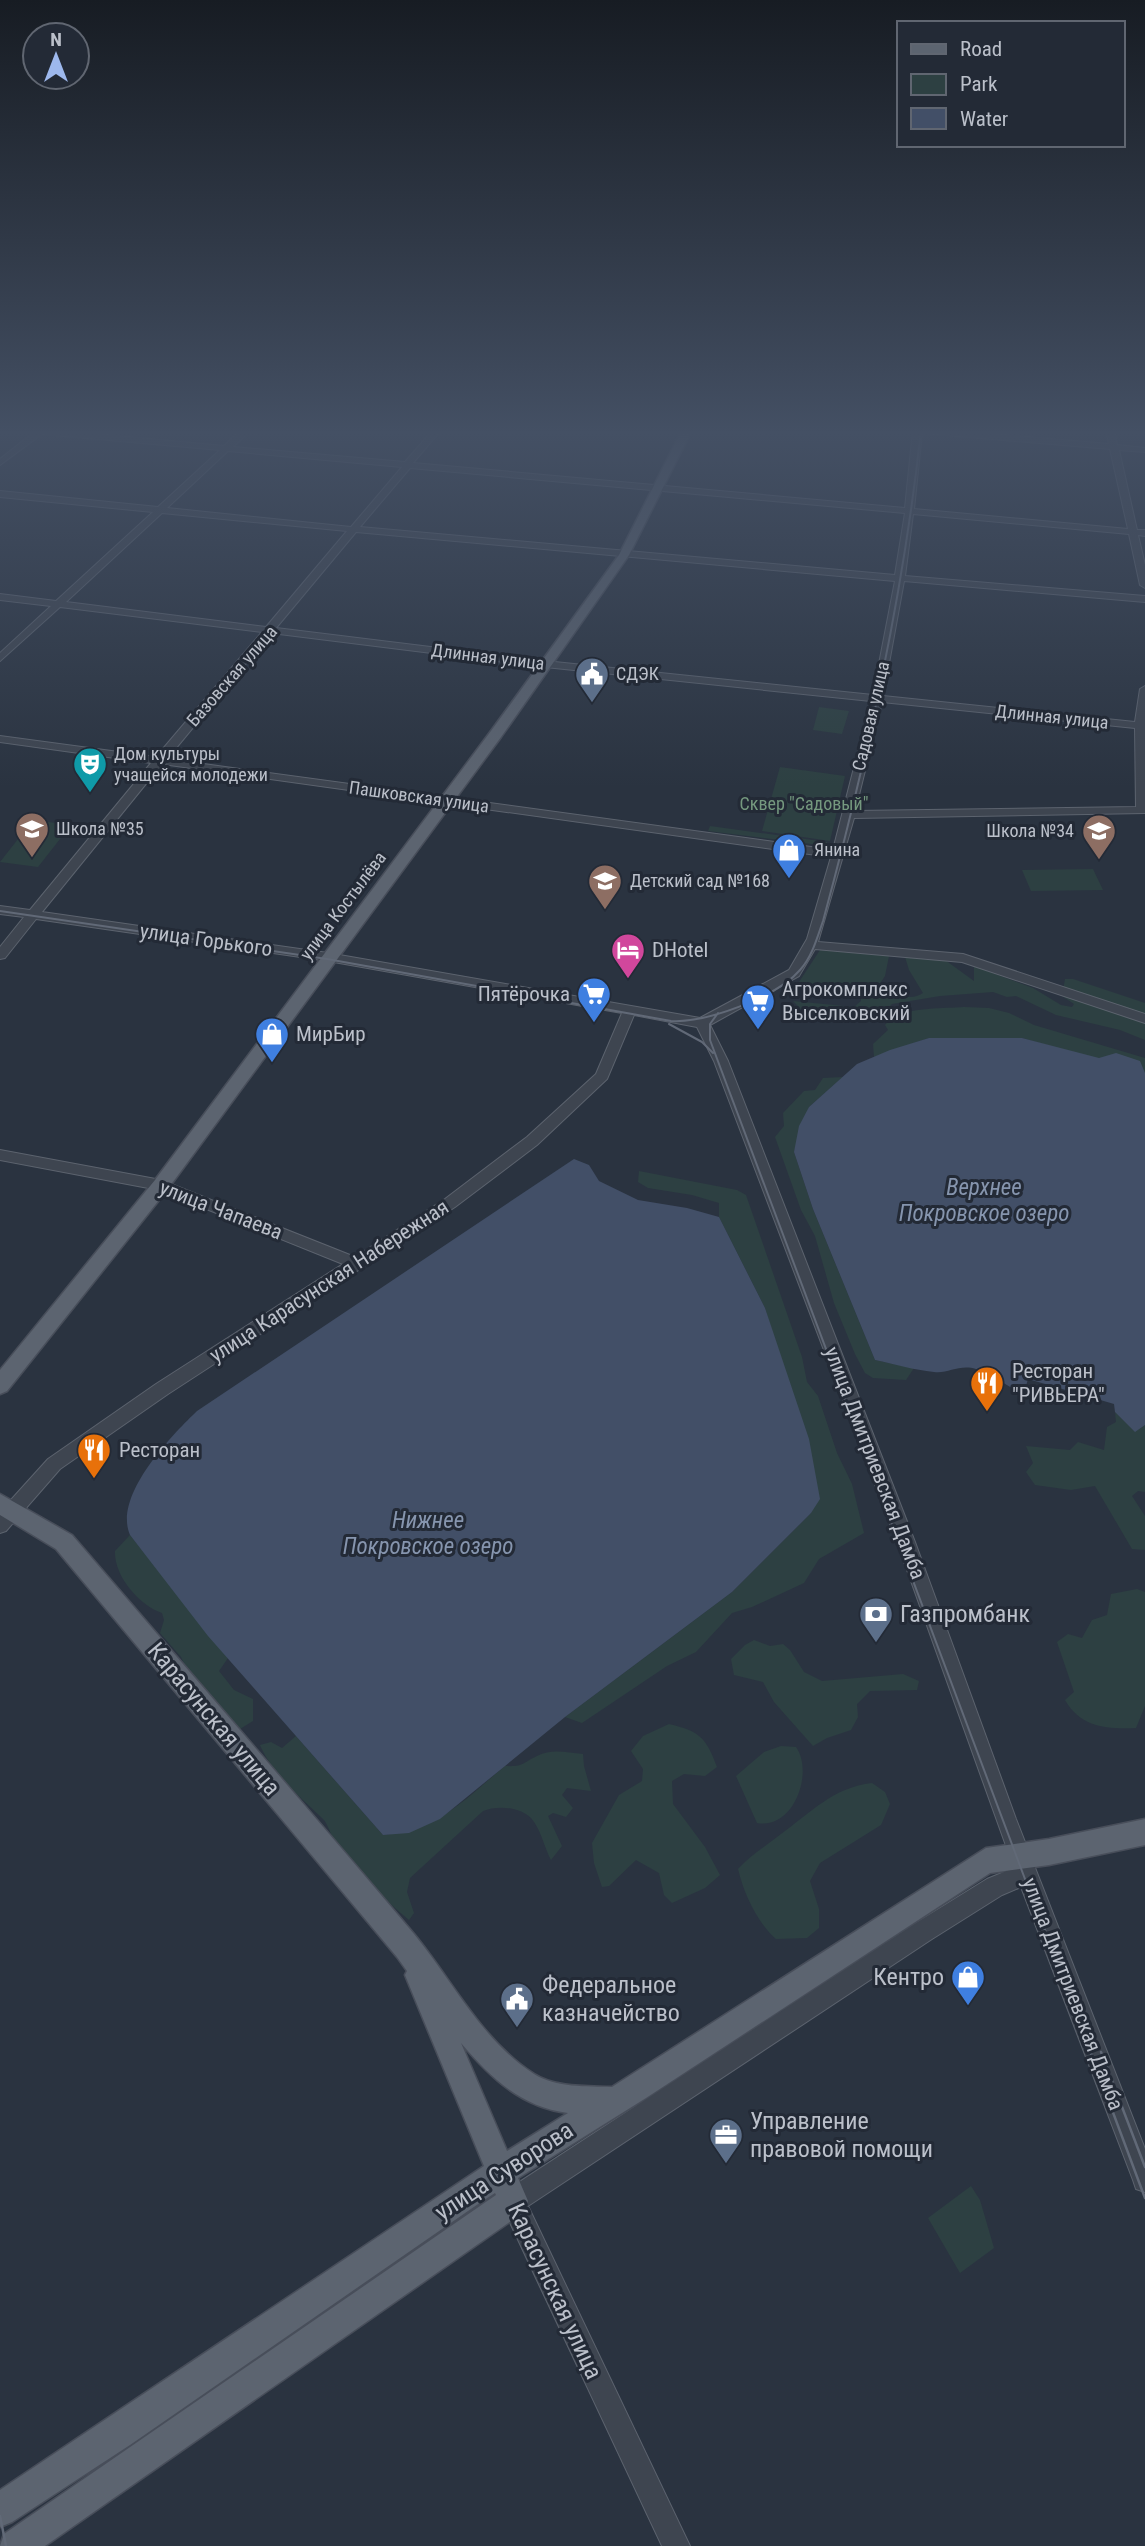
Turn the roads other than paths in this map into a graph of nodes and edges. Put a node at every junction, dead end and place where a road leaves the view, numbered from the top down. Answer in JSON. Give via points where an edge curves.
{"nodes":[{"id":1,"x":118,"y":549,"type":"edge"},
{"id":2,"x":338,"y":549,"type":"edge"},
{"id":3,"x":557,"y":549,"type":"edge"},
{"id":4,"x":627,"y":549,"type":"edge"},
{"id":5,"x":906,"y":549,"type":"edge"},
{"id":6,"x":1136,"y":549,"type":"edge"},
{"id":7,"x":624,"y":555,"type":"junction"},
{"id":8,"x":901,"y":580,"type":"junction"},
{"id":9,"x":1145,"y":585,"type":"edge"},
{"id":10,"x":0,"y":597,"type":"edge"},
{"id":11,"x":1145,"y":600,"type":"edge"},
{"id":12,"x":59,"y":604,"type":"junction"},
{"id":13,"x":271,"y":630,"type":"junction"},
{"id":14,"x":0,"y":658,"type":"edge"},
{"id":15,"x":545,"y":664,"type":"junction"},
{"id":16,"x":1145,"y":690,"type":"edge"},
{"id":17,"x":875,"y":699,"type":"junction"},
{"id":18,"x":1143,"y":725,"type":"edge"},
{"id":19,"x":0,"y":739,"type":"edge"},
{"id":20,"x":159,"y":762,"type":"junction"},
{"id":21,"x":448,"y":801,"type":"junction"},
{"id":22,"x":1144,"y":810,"type":"edge"},
{"id":23,"x":848,"y":815,"type":"junction"},
{"id":24,"x":838,"y":854,"type":"junction"},
{"id":25,"x":0,"y":910,"type":"edge"},
{"id":26,"x":33,"y":914,"type":"junction"},
{"id":27,"x":810,"y":945,"type":"junction"},
{"id":28,"x":0,"y":955,"type":"edge"},
{"id":29,"x":328,"y":957,"type":"junction"},
{"id":30,"x":629,"y":1012,"type":"junction"},
{"id":31,"x":1145,"y":1019,"type":"edge"},
{"id":32,"x":702,"y":1023,"type":"junction"},
{"id":33,"x":0,"y":1155,"type":"edge"},
{"id":34,"x":161,"y":1185,"type":"junction"},
{"id":35,"x":355,"y":1263,"type":"junction"},
{"id":36,"x":0,"y":1385,"type":"edge"},
{"id":37,"x":4,"y":1513,"type":"edge"},
{"id":38,"x":1145,"y":1832,"type":"edge"},
{"id":39,"x":1024,"y":1865,"type":"junction"},
{"id":40,"x":412,"y":1954,"type":"junction"},
{"id":41,"x":614,"y":2101,"type":"junction"},
{"id":42,"x":500,"y":2171,"type":"junction"},
{"id":43,"x":1145,"y":2180,"type":"edge"},
{"id":44,"x":513,"y":2201,"type":"junction"},
{"id":45,"x":0,"y":2510,"type":"edge"},
{"id":46,"x":16,"y":2546,"type":"edge"},
{"id":47,"x":676,"y":2546,"type":"edge"}],
"edges":[{"from":1,"to":12,"type":"street"},
{"from":2,"to":13,"type":"street","name":"Базовская улица"},
{"from":3,"to":7,"type":"street"},
{"from":4,"to":7,"type":"main road","name":"улица Костылёва"},
{"from":5,"to":8,"type":"street","name":"Садовая улица"},
{"from":6,"to":9,"type":"street"},
{"from":7,"to":8,"type":"street"},
{"from":7,"to":15,"type":"main road","name":"улица Костылёва"},
{"from":8,"to":11,"type":"street"},
{"from":8,"to":17,"type":"street","name":"Садовая улица"},
{"from":10,"to":12,"type":"street","name":"Длинная улица"},
{"from":12,"to":13,"type":"street","name":"Длинная улица"},
{"from":12,"to":14,"type":"street"},
{"from":13,"to":15,"type":"street","name":"Длинная улица"},
{"from":13,"to":20,"type":"street","name":"Базовская улица"},
{"from":15,"to":17,"type":"street","name":"Длинная улица"},
{"from":15,"to":21,"type":"main road","name":"улица Костылёва"},
{"from":16,"to":18,"type":"street"},
{"from":17,"to":18,"type":"street","name":"Длинная улица"},
{"from":17,"to":23,"type":"street","name":"Садовая улица"},
{"from":18,"to":22,"type":"street"},
{"from":19,"to":20,"type":"street","name":"Пашковская улица"},
{"from":20,"to":21,"type":"street","name":"Пашковская улица"},
{"from":20,"to":26,"type":"street","name":"Базовская улица"},
{"from":21,"to":24,"type":"street","name":"Пашковская улица"},
{"from":21,"to":29,"type":"main road","name":"улица Костылёва"},
{"from":22,"to":23,"type":"street"},
{"from":23,"to":24,"type":"street","name":"Садовая улица"},
{"from":24,"to":27,"type":"street","name":"Садовая улица"},
{"from":25,"to":26,"type":"street","name":"улица Горького"},
{"from":26,"to":28,"type":"street","name":"Базовская улица"},
{"from":26,"to":29,"type":"street","name":"улица Горького"},
{"from":27,"to":31,"type":"street","via":[[963,958]]},
{"from":27,"to":32,"type":"street","name":"Садовая улица","via":[[801,965],[788,978]]},
{"from":29,"to":30,"type":"street","name":"улица Горького"},
{"from":29,"to":34,"type":"main road","name":"улица Костылёва"},
{"from":30,"to":32,"type":"street","name":"улица Горького"},
{"from":30,"to":35,"type":"street","name":"улица Карасунская Набережная","via":[[602,1076],[563,1113],[450,1203]]},
{"from":32,"to":39,"type":"street","name":"улица Дмитриевская Дамба","via":[[721,1060],[906,1542]]},
{"from":33,"to":34,"type":"street","name":"улица Чапаева"},
{"from":34,"to":35,"type":"street","name":"улица Чапаева"},
{"from":34,"to":36,"type":"main road","name":"улица Костылёва"},
{"from":35,"to":37,"type":"street","name":"улица Карасунская Набережная","via":[[54,1464]]},
{"from":37,"to":40,"type":"main road","name":"Карасунская улица","via":[[64,1542]]},
{"from":38,"to":39,"type":"main road"},
{"from":39,"to":41,"type":"main road","name":"улица Суворова","via":[[986,1861]]},
{"from":39,"to":43,"type":"street","name":"улица Дмитриевская Дамба"},
{"from":39,"to":44,"type":"street","name":"улица Суворова"},
{"from":40,"to":41,"type":"main road","name":"Карасунская улица","via":[[510,2075],[538,2093]]},
{"from":40,"to":42,"type":"main road","name":"Карасунская улица"},
{"from":41,"to":42,"type":"main road","name":"улица Суворова"},
{"from":42,"to":44,"type":"main road","name":"Карасунская улица"},
{"from":42,"to":45,"type":"main road","name":"улица Суворова"},
{"from":44,"to":46,"type":"main road","name":"улица Суворова"},
{"from":44,"to":47,"type":"street","name":"Карасунская улица"}]}
